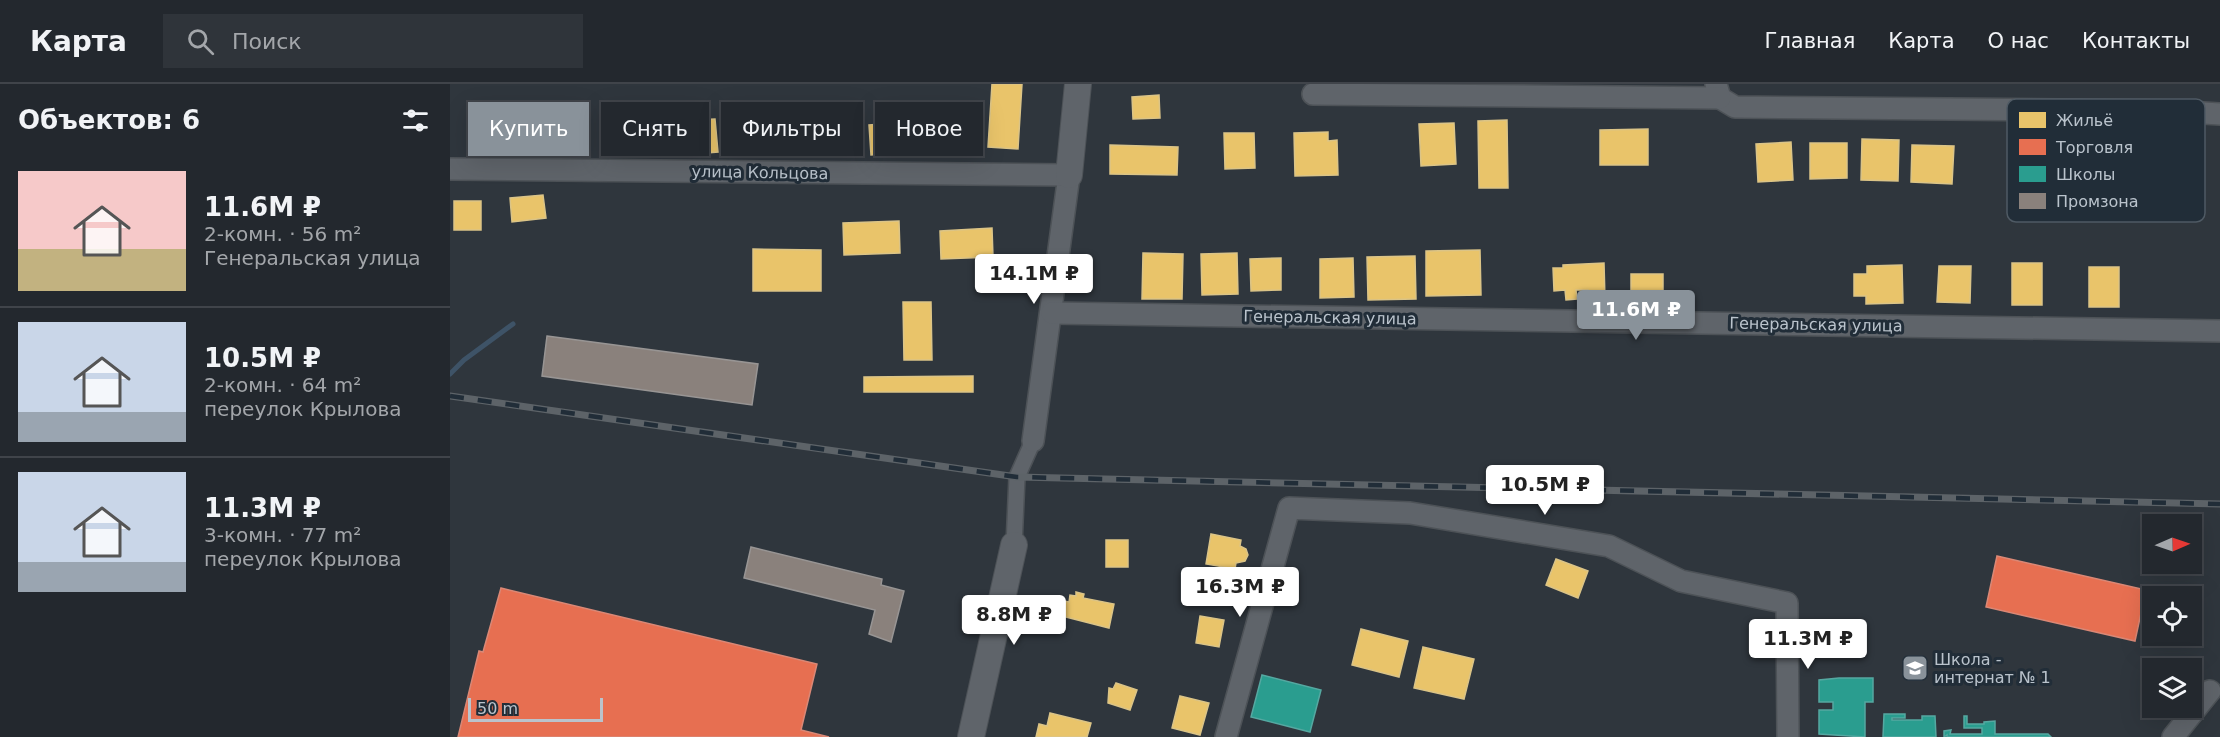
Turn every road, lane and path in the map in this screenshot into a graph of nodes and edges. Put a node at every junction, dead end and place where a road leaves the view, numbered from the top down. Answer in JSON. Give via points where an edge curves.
{"nodes":[{"id":1,"x":1078,"y":84,"type":"edge"},
{"id":2,"x":1718,"y":91,"type":"edge"},
{"id":3,"x":1313,"y":94,"type":"dead end"},
{"id":4,"x":2007,"y":110,"type":"edge"},
{"id":5,"x":2205,"y":113,"type":"edge"},
{"id":6,"x":2220,"y":114,"type":"edge"},
{"id":7,"x":450,"y":169,"type":"edge"},
{"id":8,"x":1069,"y":175,"type":"junction"},
{"id":9,"x":1052,"y":313,"type":"junction"},
{"id":10,"x":2220,"y":331,"type":"edge"},
{"id":11,"x":1033,"y":441,"type":"joint"},
{"id":12,"x":1014,"y":545,"type":"joint"},
{"id":13,"x":2210,"y":691,"type":"dead end"},
{"id":14,"x":971,"y":737,"type":"edge"},
{"id":15,"x":1226,"y":737,"type":"edge"},
{"id":16,"x":1788,"y":737,"type":"edge"},
{"id":17,"x":2173,"y":737,"type":"edge"}],
"edges":[{"from":1,"to":8,"type":"street"},
{"from":2,"to":3,"type":"street"},
{"from":2,"to":4,"type":"street","via":[[1735,107]]},
{"from":5,"to":6,"type":"street"},
{"from":7,"to":8,"type":"street","name":"улица Кольцова"},
{"from":8,"to":9,"type":"street"},
{"from":9,"to":10,"type":"street","name":"Генеральская улица"},
{"from":9,"to":11,"type":"street"},
{"from":11,"to":12,"type":"street","via":[[1017,477]]},
{"from":12,"to":14,"type":"street"},
{"from":13,"to":17,"type":"street"},
{"from":15,"to":16,"type":"street","via":[[1289,508],[1410,513],[1609,546],[1681,581],[1787,603]]}]}
